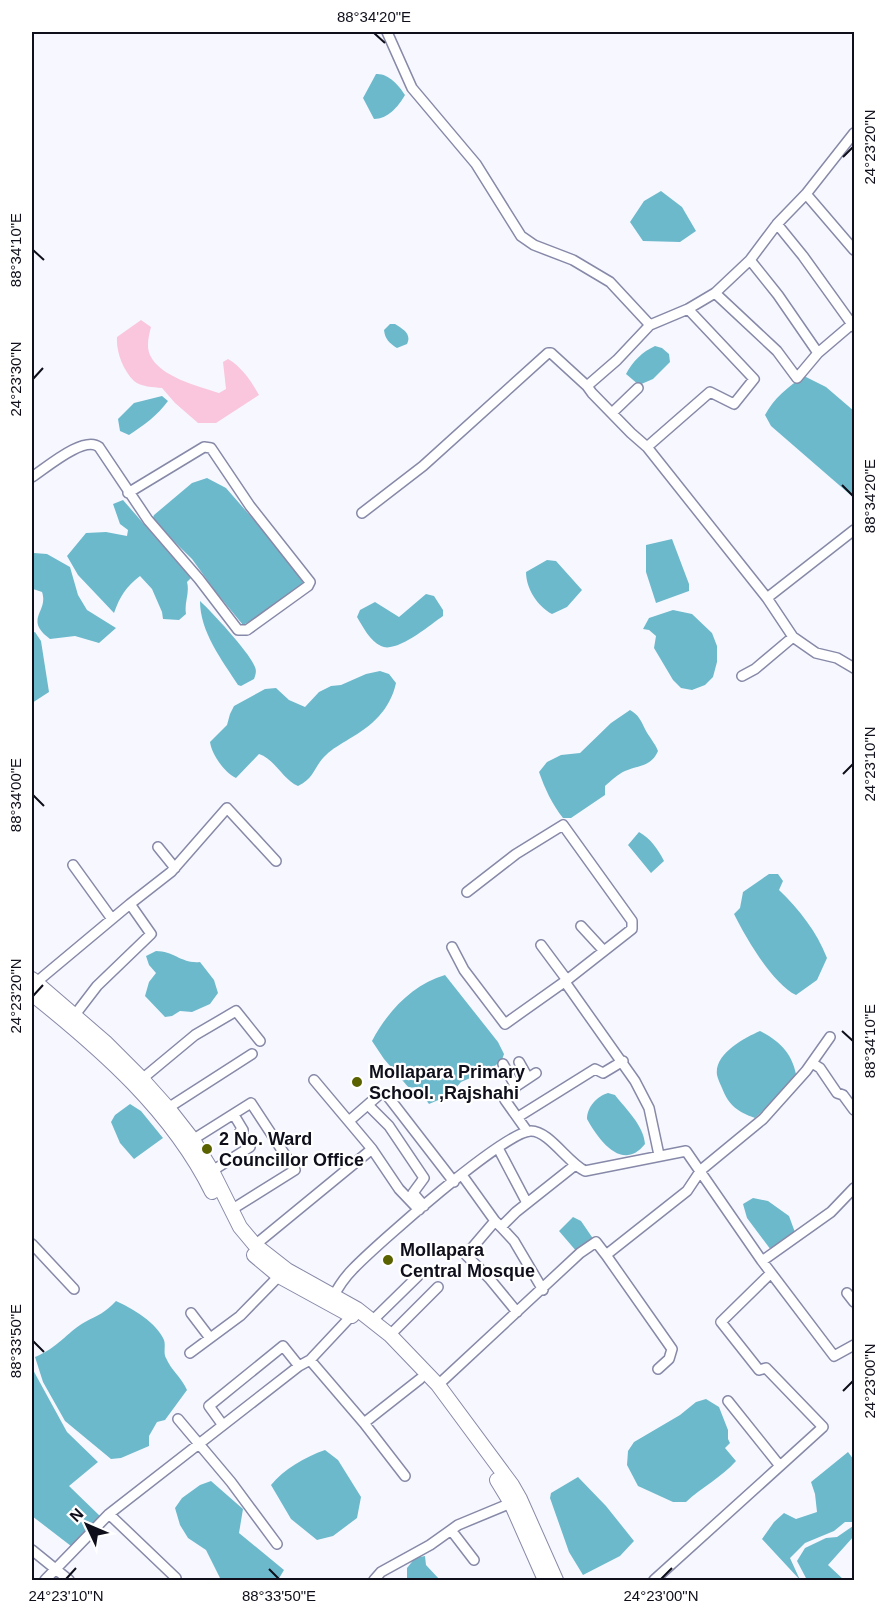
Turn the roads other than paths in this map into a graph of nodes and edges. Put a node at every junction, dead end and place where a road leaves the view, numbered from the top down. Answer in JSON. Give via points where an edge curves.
{"nodes":[{"id":1,"x":387,"y":32,"type":"edge"},
{"id":2,"x":855,"y":133,"type":"edge"},
{"id":3,"x":806,"y":194,"type":"junction"},
{"id":4,"x":777,"y":224,"type":"junction"},
{"id":5,"x":855,"y":250,"type":"edge"},
{"id":6,"x":750,"y":260,"type":"junction"},
{"id":7,"x":715,"y":293,"type":"junction"},
{"id":8,"x":688,"y":309,"type":"junction"},
{"id":9,"x":650,"y":325,"type":"junction"},
{"id":10,"x":853,"y":325,"type":"edge"},
{"id":11,"x":818,"y":353,"type":"junction"},
{"id":12,"x":587,"y":386,"type":"junction"},
{"id":13,"x":638,"y":388,"type":"dead end"},
{"id":14,"x":612,"y":413,"type":"junction"},
{"id":15,"x":647,"y":447,"type":"junction"},
{"id":16,"x":32,"y":477,"type":"edge"},
{"id":17,"x":128,"y":493,"type":"junction"},
{"id":18,"x":362,"y":513,"type":"dead end"},
{"id":19,"x":855,"y":530,"type":"edge"},
{"id":20,"x":767,"y":598,"type":"junction"},
{"id":21,"x":793,"y":637,"type":"junction"},
{"id":22,"x":854,"y":667,"type":"edge"},
{"id":23,"x":742,"y":676,"type":"dead end"},
{"id":24,"x":158,"y":847,"type":"dead end"},
{"id":25,"x":276,"y":861,"type":"dead end"},
{"id":26,"x":73,"y":865,"type":"dead end"},
{"id":27,"x":175,"y":868,"type":"junction"},
{"id":28,"x":467,"y":892,"type":"dead end"},
{"id":29,"x":130,"y":904,"type":"junction"},
{"id":30,"x":112,"y":919,"type":"junction"},
{"id":31,"x":581,"y":926,"type":"dead end"},
{"id":32,"x":541,"y":945,"type":"dead end"},
{"id":33,"x":452,"y":947,"type":"dead end"},
{"id":34,"x":604,"y":951,"type":"junction"},
{"id":35,"x":566,"y":981,"type":"junction"},
{"id":36,"x":32,"y":989,"type":"edge"},
{"id":37,"x":72,"y":1019,"type":"junction"},
{"id":38,"x":830,"y":1037,"type":"dead end"},
{"id":39,"x":260,"y":1041,"type":"dead end"},
{"id":40,"x":252,"y":1053,"type":"dead end"},
{"id":41,"x":623,"y":1061,"type":"junction"},
{"id":42,"x":519,"y":1062,"type":"dead end"},
{"id":43,"x":812,"y":1063,"type":"junction"},
{"id":44,"x":503,"y":1064,"type":"dead end"},
{"id":45,"x":142,"y":1079,"type":"junction"},
{"id":46,"x":314,"y":1080,"type":"dead end"},
{"id":47,"x":516,"y":1087,"type":"junction"},
{"id":48,"x":368,"y":1105,"type":"junction"},
{"id":49,"x":168,"y":1108,"type":"junction"},
{"id":50,"x":855,"y":1110,"type":"edge"},
{"id":51,"x":234,"y":1114,"type":"junction"},
{"id":52,"x":518,"y":1117,"type":"junction"},
{"id":53,"x":349,"y":1121,"type":"junction"},
{"id":54,"x":527,"y":1131,"type":"junction"},
{"id":55,"x":188,"y":1143,"type":"junction"},
{"id":56,"x":498,"y":1148,"type":"junction"},
{"id":57,"x":372,"y":1149,"type":"junction"},
{"id":58,"x":659,"y":1155,"type":"junction"},
{"id":59,"x":574,"y":1166,"type":"junction"},
{"id":60,"x":701,"y":1170,"type":"junction"},
{"id":61,"x":212,"y":1171,"type":"junction"},
{"id":62,"x":462,"y":1175,"type":"junction"},
{"id":63,"x":454,"y":1182,"type":"junction"},
{"id":64,"x":855,"y":1188,"type":"edge"},
{"id":65,"x":527,"y":1203,"type":"junction"},
{"id":66,"x":421,"y":1208,"type":"junction"},
{"id":67,"x":231,"y":1210,"type":"junction"},
{"id":68,"x":498,"y":1224,"type":"junction"},
{"id":69,"x":32,"y":1244,"type":"edge"},
{"id":70,"x":255,"y":1245,"type":"junction"},
{"id":71,"x":606,"y":1255,"type":"junction"},
{"id":72,"x":762,"y":1261,"type":"junction"},
{"id":73,"x":771,"y":1273,"type":"junction"},
{"id":74,"x":279,"y":1276,"type":"junction"},
{"id":75,"x":418,"y":1276,"type":"dead end"},
{"id":76,"x":438,"y":1287,"type":"dead end"},
{"id":77,"x":74,"y":1289,"type":"dead end"},
{"id":78,"x":543,"y":1290,"type":"junction"},
{"id":79,"x":847,"y":1293,"type":"dead end"},
{"id":80,"x":332,"y":1299,"type":"junction"},
{"id":81,"x":855,"y":1302,"type":"edge"},
{"id":82,"x":354,"y":1312,"type":"junction"},
{"id":83,"x":517,"y":1312,"type":"junction"},
{"id":84,"x":191,"y":1313,"type":"dead end"},
{"id":85,"x":372,"y":1321,"type":"junction"},
{"id":86,"x":390,"y":1335,"type":"junction"},
{"id":87,"x":210,"y":1338,"type":"junction"},
{"id":88,"x":854,"y":1346,"type":"edge"},
{"id":89,"x":190,"y":1353,"type":"dead end"},
{"id":90,"x":310,"y":1360,"type":"junction"},
{"id":91,"x":299,"y":1366,"type":"junction"},
{"id":92,"x":658,"y":1369,"type":"dead end"},
{"id":93,"x":420,"y":1379,"type":"junction"},
{"id":94,"x":438,"y":1385,"type":"junction"},
{"id":95,"x":728,"y":1401,"type":"dead end"},
{"id":96,"x":178,"y":1419,"type":"dead end"},
{"id":97,"x":364,"y":1423,"type":"junction"},
{"id":98,"x":222,"y":1424,"type":"junction"},
{"id":99,"x":199,"y":1444,"type":"junction"},
{"id":100,"x":780,"y":1466,"type":"junction"},
{"id":101,"x":405,"y":1476,"type":"dead end"},
{"id":102,"x":511,"y":1503,"type":"junction"},
{"id":103,"x":109,"y":1514,"type":"junction"},
{"id":104,"x":451,"y":1530,"type":"junction"},
{"id":105,"x":277,"y":1544,"type":"dead end"},
{"id":106,"x":32,"y":1550,"type":"edge"},
{"id":107,"x":474,"y":1560,"type":"dead end"},
{"id":108,"x":56,"y":1569,"type":"junction"},
{"id":109,"x":176,"y":1578,"type":"dead end"},
{"id":110,"x":45,"y":1581,"type":"edge"},
{"id":111,"x":69,"y":1581,"type":"edge"},
{"id":112,"x":374,"y":1581,"type":"edge"},
{"id":113,"x":545,"y":1581,"type":"edge"},
{"id":114,"x":556,"y":1581,"type":"edge"},
{"id":115,"x":654,"y":1581,"type":"edge"}],
"edges":[{"from":1,"to":9,"type":"street","via":[[412,88],[476,164],[521,236],[610,282]]},
{"from":2,"to":3,"type":"street"},
{"from":3,"to":4,"type":"street"},
{"from":3,"to":5,"type":"street"},
{"from":4,"to":6,"type":"street"},
{"from":4,"to":10,"type":"street"},
{"from":6,"to":7,"type":"street"},
{"from":6,"to":11,"type":"street"},
{"from":7,"to":8,"type":"street"},
{"from":7,"to":11,"type":"street","via":[[777,351],[797,378]]},
{"from":8,"to":9,"type":"street"},
{"from":8,"to":15,"type":"street","via":[[754,379],[734,404],[710,392]]},
{"from":9,"to":12,"type":"street"},
{"from":10,"to":11,"type":"street"},
{"from":12,"to":14,"type":"street"},
{"from":12,"to":18,"type":"street","via":[[548,353],[423,466]]},
{"from":13,"to":14,"type":"street"},
{"from":14,"to":15,"type":"street"},
{"from":15,"to":20,"type":"street"},
{"from":16,"to":17,"type":"street","via":[[76,447],[92,443],[99,447]]},
{"from":17,"to":17,"type":"street","via":[[238,630],[247,630],[308,586],[310,582],[250,506],[211,448]]},
{"from":19,"to":20,"type":"street"},
{"from":20,"to":21,"type":"street"},
{"from":21,"to":22,"type":"street","via":[[816,653]]},
{"from":21,"to":23,"type":"street"},
{"from":24,"to":27,"type":"street"},
{"from":25,"to":27,"type":"street","via":[[227,808]]},
{"from":26,"to":30,"type":"street"},
{"from":27,"to":29,"type":"street"},
{"from":28,"to":34,"type":"street","via":[[563,825],[632,921],[632,929]]},
{"from":29,"to":30,"type":"street"},
{"from":29,"to":37,"type":"street","via":[[151,934],[97,986]]},
{"from":30,"to":36,"type":"street"},
{"from":31,"to":34,"type":"street"},
{"from":32,"to":35,"type":"street"},
{"from":33,"to":35,"type":"street","via":[[464,970],[505,1024]]},
{"from":34,"to":35,"type":"street"},
{"from":35,"to":41,"type":"street"},
{"from":36,"to":37,"type":"street"},
{"from":37,"to":45,"type":"street"},
{"from":37,"to":55,"type":"street"},
{"from":38,"to":43,"type":"street"},
{"from":39,"to":45,"type":"street","via":[[236,1011],[195,1035]]},
{"from":40,"to":49,"type":"street"},
{"from":41,"to":52,"type":"street","via":[[603,1073],[595,1070]]},
{"from":41,"to":58,"type":"street","via":[[649,1108]]},
{"from":42,"to":47,"type":"street","via":[[532,1076]]},
{"from":43,"to":50,"type":"street"},
{"from":43,"to":60,"type":"street","via":[[764,1119]]},
{"from":44,"to":47,"type":"street"},
{"from":45,"to":49,"type":"street"},
{"from":46,"to":53,"type":"street"},
{"from":47,"to":52,"type":"street","via":[[504,1096]]},
{"from":48,"to":53,"type":"street"},
{"from":48,"to":63,"type":"street","via":[[380,1094],[386,1094]]},
{"from":48,"to":66,"type":"street","via":[[389,1126],[424,1178],[412,1191]]},
{"from":49,"to":55,"type":"street"},
{"from":51,"to":55,"type":"street"},
{"from":51,"to":61,"type":"street","via":[[250,1147]]},
{"from":51,"to":67,"type":"street","via":[[251,1103],[295,1170]]},
{"from":52,"to":54,"type":"street"},
{"from":53,"to":57,"type":"street"},
{"from":54,"to":56,"type":"street"},
{"from":54,"to":59,"type":"street","via":[[546,1136]]},
{"from":55,"to":61,"type":"street"},
{"from":55,"to":74,"type":"street","via":[[233,1232]]},
{"from":56,"to":62,"type":"street"},
{"from":56,"to":65,"type":"street"},
{"from":57,"to":66,"type":"street","via":[[399,1189]]},
{"from":57,"to":70,"type":"street"},
{"from":58,"to":59,"type":"street","via":[[585,1172]]},
{"from":58,"to":60,"type":"street","via":[[686,1151]]},
{"from":59,"to":65,"type":"street"},
{"from":60,"to":71,"type":"street","via":[[687,1191]]},
{"from":60,"to":72,"type":"street"},
{"from":61,"to":67,"type":"street"},
{"from":62,"to":63,"type":"street"},
{"from":62,"to":68,"type":"street"},
{"from":63,"to":66,"type":"street"},
{"from":64,"to":72,"type":"street","via":[[831,1212]]},
{"from":65,"to":68,"type":"street"},
{"from":66,"to":80,"type":"street","via":[[352,1270]]},
{"from":67,"to":70,"type":"street"},
{"from":68,"to":78,"type":"street","via":[[514,1241]]},
{"from":68,"to":83,"type":"street","via":[[466,1255]]},
{"from":69,"to":77,"type":"street"},
{"from":70,"to":80,"type":"street"},
{"from":71,"to":78,"type":"street","via":[[596,1242]]},
{"from":71,"to":92,"type":"street","via":[[672,1349],[669,1359]]},
{"from":72,"to":73,"type":"street"},
{"from":73,"to":88,"type":"street","via":[[834,1356]]},
{"from":73,"to":100,"type":"street","via":[[722,1322],[759,1370],[766,1368],[823,1427]]},
{"from":74,"to":80,"type":"street"},
{"from":74,"to":87,"type":"street","via":[[240,1316]]},
{"from":75,"to":85,"type":"street"},
{"from":76,"to":86,"type":"street"},
{"from":78,"to":83,"type":"street"},
{"from":79,"to":81,"type":"street"},
{"from":80,"to":82,"type":"street"},
{"from":82,"to":85,"type":"street"},
{"from":82,"to":90,"type":"street"},
{"from":82,"to":93,"type":"street"},
{"from":83,"to":94,"type":"street"},
{"from":84,"to":87,"type":"street"},
{"from":85,"to":86,"type":"street"},
{"from":86,"to":94,"type":"street"},
{"from":87,"to":89,"type":"street"},
{"from":90,"to":91,"type":"street"},
{"from":90,"to":97,"type":"street"},
{"from":91,"to":98,"type":"street"},
{"from":91,"to":98,"type":"street","via":[[283,1346],[209,1406]]},
{"from":93,"to":97,"type":"street"},
{"from":93,"to":102,"type":"street"},
{"from":94,"to":114,"type":"street","via":[[516,1492]]},
{"from":95,"to":100,"type":"street"},
{"from":96,"to":99,"type":"street"},
{"from":97,"to":101,"type":"street"},
{"from":98,"to":99,"type":"street"},
{"from":99,"to":103,"type":"street"},
{"from":99,"to":105,"type":"street"},
{"from":100,"to":115,"type":"street"},
{"from":102,"to":104,"type":"street"},
{"from":102,"to":113,"type":"street"},
{"from":103,"to":108,"type":"street"},
{"from":103,"to":109,"type":"street"},
{"from":104,"to":107,"type":"street"},
{"from":104,"to":112,"type":"street","via":[[381,1572]]},
{"from":106,"to":108,"type":"street"},
{"from":108,"to":110,"type":"street"},
{"from":108,"to":111,"type":"street"}]}
